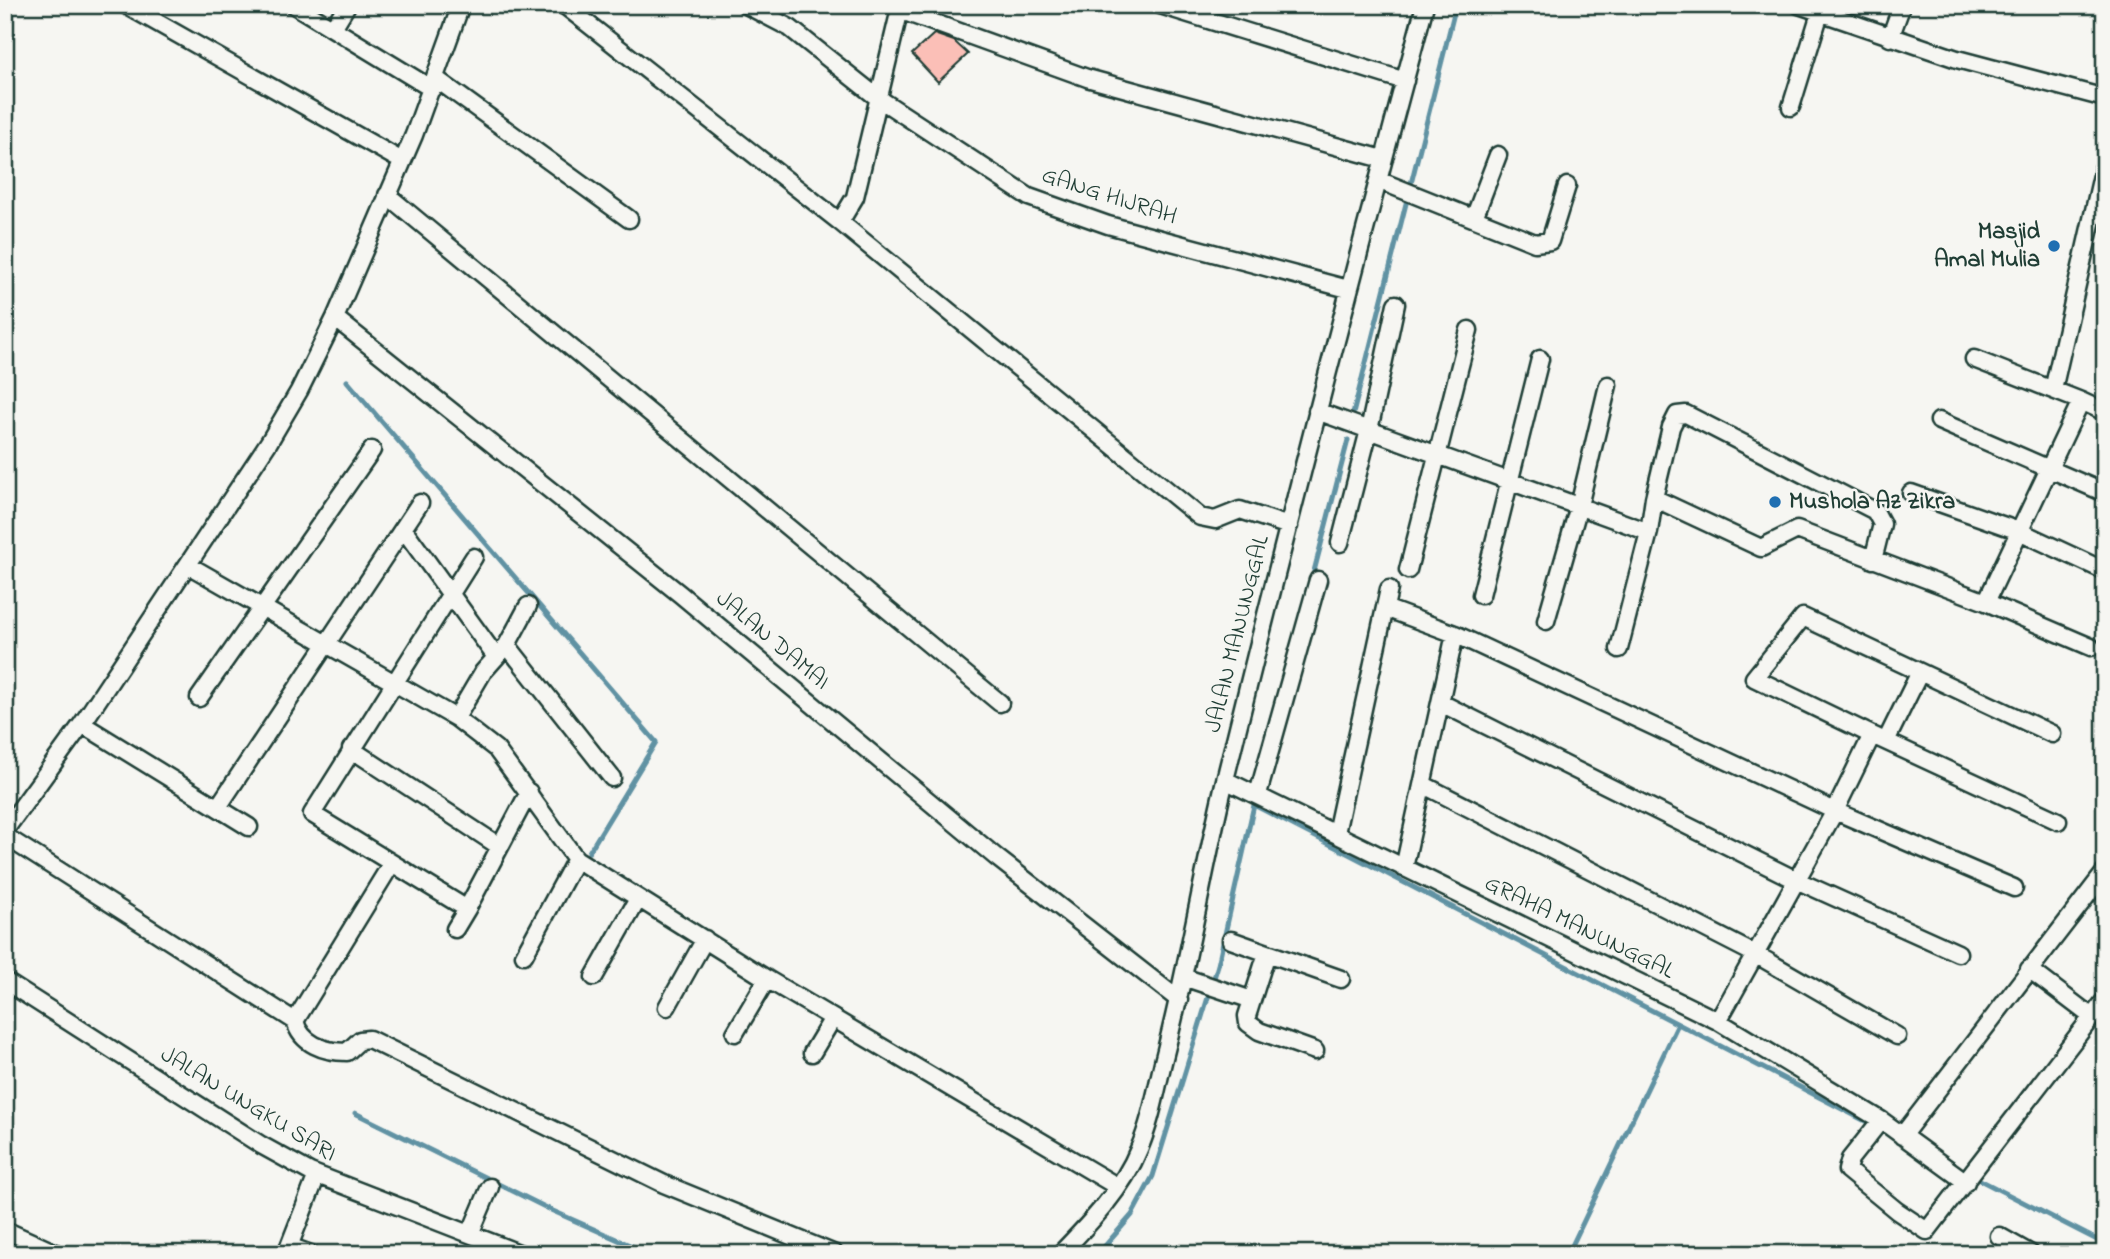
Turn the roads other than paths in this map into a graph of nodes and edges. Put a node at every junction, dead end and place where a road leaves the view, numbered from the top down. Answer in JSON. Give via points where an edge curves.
{"nodes":[{"id":1,"x":126,"y":5,"type":"edge"},
{"id":2,"x":294,"y":5,"type":"edge"},
{"id":3,"x":347,"y":5,"type":"edge"},
{"id":4,"x":564,"y":5,"type":"edge"},
{"id":5,"x":746,"y":5,"type":"edge"},
{"id":6,"x":1160,"y":5,"type":"edge"},
{"id":7,"x":1425,"y":5,"type":"edge"},
{"id":8,"x":1799,"y":5,"type":"edge"},
{"id":9,"x":1902,"y":5,"type":"edge"},
{"id":10,"x":459,"y":6,"type":"edge"},
{"id":11,"x":900,"y":8,"type":"edge"},
{"id":12,"x":1820,"y":13,"type":"junction"},
{"id":13,"x":332,"y":28,"type":"junction"},
{"id":14,"x":1889,"y":38,"type":"junction"},
{"id":15,"x":1405,"y":81,"type":"junction"},
{"id":16,"x":433,"y":83,"type":"junction"},
{"id":17,"x":878,"y":98,"type":"junction"},
{"id":18,"x":2105,"y":98,"type":"edge"},
{"id":19,"x":1791,"y":107,"type":"dead end"},
{"id":20,"x":1498,"y":155,"type":"dead end"},
{"id":21,"x":1383,"y":159,"type":"junction"},
{"id":22,"x":402,"y":162,"type":"junction"},
{"id":23,"x":2105,"y":162,"type":"edge"},
{"id":24,"x":1378,"y":180,"type":"junction"},
{"id":25,"x":1567,"y":186,"type":"dead end"},
{"id":26,"x":387,"y":195,"type":"junction"},
{"id":27,"x":1474,"y":218,"type":"junction"},
{"id":28,"x":629,"y":219,"type":"dead end"},
{"id":29,"x":840,"y":222,"type":"junction"},
{"id":30,"x":1348,"y":289,"type":"junction"},
{"id":31,"x":1396,"y":304,"type":"dead end"},
{"id":32,"x":335,"y":318,"type":"junction"},
{"id":33,"x":1469,"y":330,"type":"dead end"},
{"id":34,"x":1540,"y":359,"type":"dead end"},
{"id":35,"x":1974,"y":359,"type":"dead end"},
{"id":36,"x":1608,"y":385,"type":"dead end"},
{"id":37,"x":2053,"y":390,"type":"junction"},
{"id":38,"x":2081,"y":401,"type":"junction"},
{"id":39,"x":1317,"y":411,"type":"junction"},
{"id":40,"x":2105,"y":412,"type":"edge"},
{"id":41,"x":1939,"y":421,"type":"dead end"},
{"id":42,"x":1366,"y":429,"type":"junction"},
{"id":43,"x":372,"y":450,"type":"dead end"},
{"id":44,"x":1438,"y":455,"type":"junction"},
{"id":45,"x":2048,"y":470,"type":"junction"},
{"id":46,"x":1509,"y":481,"type":"junction"},
{"id":47,"x":1911,"y":493,"type":"dead end"},
{"id":48,"x":2105,"y":493,"type":"edge"},
{"id":49,"x":1654,"y":498,"type":"junction"},
{"id":50,"x":420,"y":503,"type":"dead end"},
{"id":51,"x":1578,"y":506,"type":"junction"},
{"id":52,"x":1289,"y":526,"type":"junction"},
{"id":53,"x":405,"y":531,"type":"junction"},
{"id":54,"x":2019,"y":531,"type":"junction"},
{"id":55,"x":1649,"y":532,"type":"junction"},
{"id":56,"x":1340,"y":543,"type":"dead end"},
{"id":57,"x":474,"y":557,"type":"dead end"},
{"id":58,"x":1873,"y":559,"type":"junction"},
{"id":59,"x":188,"y":565,"type":"junction"},
{"id":60,"x":1408,"y":570,"type":"dead end"},
{"id":61,"x":2105,"y":571,"type":"edge"},
{"id":62,"x":1318,"y":580,"type":"dead end"},
{"id":63,"x":1389,"y":589,"type":"dead end"},
{"id":64,"x":450,"y":595,"type":"junction"},
{"id":65,"x":1480,"y":595,"type":"dead end"},
{"id":66,"x":1986,"y":602,"type":"junction"},
{"id":67,"x":262,"y":605,"type":"junction"},
{"id":68,"x":528,"y":606,"type":"dead end"},
{"id":69,"x":1385,"y":608,"type":"junction"},
{"id":70,"x":1545,"y":621,"type":"dead end"},
{"id":71,"x":1455,"y":634,"type":"junction"},
{"id":72,"x":328,"y":645,"type":"junction"},
{"id":73,"x":2091,"y":647,"type":"dead end"},
{"id":74,"x":1619,"y":649,"type":"dead end"},
{"id":75,"x":501,"y":651,"type":"junction"},
{"id":76,"x":1920,"y":672,"type":"junction"},
{"id":77,"x":394,"y":684,"type":"junction"},
{"id":78,"x":199,"y":698,"type":"dead end"},
{"id":79,"x":1000,"y":703,"type":"dead end"},
{"id":80,"x":1441,"y":704,"type":"junction"},
{"id":81,"x":456,"y":718,"type":"junction"},
{"id":82,"x":82,"y":724,"type":"junction"},
{"id":83,"x":2052,"y":734,"type":"dead end"},
{"id":84,"x":1879,"y":738,"type":"junction"},
{"id":85,"x":351,"y":749,"type":"junction"},
{"id":86,"x":612,"y":778,"type":"dead end"},
{"id":87,"x":1227,"y":780,"type":"junction"},
{"id":88,"x":1424,"y":785,"type":"junction"},
{"id":89,"x":529,"y":792,"type":"junction"},
{"id":90,"x":1257,"y":794,"type":"junction"},
{"id":91,"x":218,"y":807,"type":"junction"},
{"id":92,"x":1835,"y":811,"type":"junction"},
{"id":93,"x":2058,"y":821,"type":"dead end"},
{"id":94,"x":249,"y":827,"type":"dead end"},
{"id":95,"x":5,"y":830,"type":"edge"},
{"id":96,"x":1336,"y":833,"type":"junction"},
{"id":97,"x":5,"y":836,"type":"edge"},
{"id":98,"x":499,"y":846,"type":"junction"},
{"id":99,"x":576,"y":859,"type":"junction"},
{"id":100,"x":392,"y":863,"type":"junction"},
{"id":101,"x":1404,"y":868,"type":"junction"},
{"id":102,"x":2105,"y":872,"type":"edge"},
{"id":103,"x":1796,"y":880,"type":"junction"},
{"id":104,"x":2014,"y":888,"type":"dead end"},
{"id":105,"x":638,"y":899,"type":"junction"},
{"id":106,"x":467,"y":909,"type":"junction"},
{"id":107,"x":455,"y":929,"type":"dead end"},
{"id":108,"x":705,"y":939,"type":"junction"},
{"id":109,"x":1231,"y":940,"type":"dead end"},
{"id":110,"x":1267,"y":953,"type":"junction"},
{"id":111,"x":1958,"y":953,"type":"dead end"},
{"id":112,"x":524,"y":954,"type":"dead end"},
{"id":113,"x":1755,"y":954,"type":"junction"},
{"id":114,"x":2029,"y":969,"type":"junction"},
{"id":115,"x":594,"y":977,"type":"dead end"},
{"id":116,"x":1186,"y":978,"type":"junction"},
{"id":117,"x":767,"y":979,"type":"junction"},
{"id":118,"x":1341,"y":979,"type":"dead end"},
{"id":119,"x":5,"y":981,"type":"edge"},
{"id":120,"x":1179,"y":1000,"type":"junction"},
{"id":121,"x":1252,"y":1000,"type":"junction"},
{"id":122,"x":2105,"y":1000,"type":"edge"},
{"id":123,"x":667,"y":1007,"type":"dead end"},
{"id":124,"x":2092,"y":1017,"type":"junction"},
{"id":125,"x":833,"y":1018,"type":"junction"},
{"id":126,"x":295,"y":1021,"type":"junction"},
{"id":127,"x":1718,"y":1021,"type":"junction"},
{"id":128,"x":735,"y":1033,"type":"dead end"},
{"id":129,"x":1897,"y":1036,"type":"dead end"},
{"id":130,"x":1315,"y":1051,"type":"dead end"},
{"id":131,"x":812,"y":1053,"type":"dead end"},
{"id":132,"x":1881,"y":1121,"type":"junction"},
{"id":133,"x":1902,"y":1136,"type":"junction"},
{"id":134,"x":317,"y":1175,"type":"junction"},
{"id":135,"x":1966,"y":1182,"type":"junction"},
{"id":136,"x":490,"y":1187,"type":"dead end"},
{"id":137,"x":1118,"y":1187,"type":"junction"},
{"id":138,"x":5,"y":1230,"type":"edge"},
{"id":139,"x":470,"y":1234,"type":"junction"},
{"id":140,"x":1999,"y":1236,"type":"dead end"},
{"id":141,"x":287,"y":1250,"type":"edge"},
{"id":142,"x":2027,"y":1253,"type":"edge"},
{"id":143,"x":58,"y":1254,"type":"edge"},
{"id":144,"x":311,"y":1254,"type":"edge"},
{"id":145,"x":521,"y":1254,"type":"edge"},
{"id":146,"x":835,"y":1254,"type":"edge"},
{"id":147,"x":1060,"y":1254,"type":"edge"}],
"edges":[{"from":1,"to":22,"type":"street"},
{"from":2,"to":13,"type":"street"},
{"from":3,"to":13,"type":"street"},
{"from":4,"to":29,"type":"street"},
{"from":5,"to":17,"type":"street","name":"GANG HIJRAH","via":[[790,28]]},
{"from":6,"to":15,"type":"street"},
{"from":7,"to":15,"type":"street","name":"JALAN MANUNGGAL"},
{"from":8,"to":12,"type":"street"},
{"from":9,"to":14,"type":"street"},
{"from":10,"to":16,"type":"street"},
{"from":11,"to":17,"type":"street"},
{"from":11,"to":21,"type":"street","via":[[1087,78]]},
{"from":12,"to":14,"type":"street"},
{"from":12,"to":19,"type":"street"},
{"from":13,"to":16,"type":"street"},
{"from":14,"to":18,"type":"street"},
{"from":15,"to":21,"type":"street","name":"JALAN MANUNGGAL"},
{"from":16,"to":22,"type":"street"},
{"from":16,"to":28,"type":"street"},
{"from":17,"to":29,"type":"street","via":[[855,197]]},
{"from":17,"to":30,"type":"street","name":"GANG HIJRAH","via":[[1029,197],[1061,210]]},
{"from":20,"to":27,"type":"street"},
{"from":21,"to":24,"type":"street","name":"JALAN MANUNGGAL"},
{"from":22,"to":26,"type":"street"},
{"from":23,"to":37,"type":"street"},
{"from":24,"to":27,"type":"street"},
{"from":24,"to":30,"type":"street","name":"JALAN MANUNGGAL"},
{"from":25,"to":27,"type":"street","via":[[1550,241],[1535,243]]},
{"from":26,"to":32,"type":"street"},
{"from":26,"to":79,"type":"street"},
{"from":29,"to":52,"type":"street","via":[[1200,517],[1215,520],[1240,510]]},
{"from":30,"to":39,"type":"street","name":"JALAN MANUNGGAL"},
{"from":31,"to":42,"type":"street"},
{"from":32,"to":59,"type":"street","via":[[269,442]]},
{"from":32,"to":120,"type":"street","name":"JALAN DAMAI","via":[[680,594],[996,857]]},
{"from":33,"to":44,"type":"street"},
{"from":34,"to":46,"type":"street"},
{"from":35,"to":37,"type":"street"},
{"from":36,"to":51,"type":"street"},
{"from":37,"to":38,"type":"street"},
{"from":38,"to":40,"type":"street"},
{"from":38,"to":45,"type":"street"},
{"from":39,"to":42,"type":"street"},
{"from":39,"to":52,"type":"street","name":"JALAN MANUNGGAL"},
{"from":41,"to":45,"type":"street"},
{"from":42,"to":44,"type":"street"},
{"from":42,"to":56,"type":"street"},
{"from":43,"to":67,"type":"street"},
{"from":44,"to":46,"type":"street"},
{"from":44,"to":60,"type":"street"},
{"from":45,"to":48,"type":"street"},
{"from":45,"to":54,"type":"street"},
{"from":46,"to":51,"type":"street"},
{"from":46,"to":65,"type":"street"},
{"from":47,"to":54,"type":"street"},
{"from":49,"to":55,"type":"street"},
{"from":49,"to":58,"type":"street","via":[[1760,548],[1797,530]]},
{"from":49,"to":58,"type":"street","via":[[1671,427],[1677,415],[1686,414],[1875,511],[1882,524]]},
{"from":50,"to":53,"type":"street"},
{"from":51,"to":55,"type":"street"},
{"from":51,"to":70,"type":"street"},
{"from":52,"to":87,"type":"street","name":"JALAN MANUNGGAL"},
{"from":53,"to":64,"type":"street"},
{"from":53,"to":72,"type":"street"},
{"from":54,"to":61,"type":"street"},
{"from":54,"to":66,"type":"street"},
{"from":55,"to":74,"type":"street"},
{"from":57,"to":64,"type":"street"},
{"from":58,"to":66,"type":"street"},
{"from":59,"to":67,"type":"street"},
{"from":59,"to":82,"type":"street"},
{"from":62,"to":90,"type":"street"},
{"from":63,"to":69,"type":"street"},
{"from":64,"to":75,"type":"street"},
{"from":64,"to":77,"type":"street"},
{"from":66,"to":73,"type":"street"},
{"from":67,"to":72,"type":"street"},
{"from":67,"to":78,"type":"street"},
{"from":68,"to":75,"type":"street"},
{"from":69,"to":71,"type":"street"},
{"from":69,"to":96,"type":"street"},
{"from":71,"to":80,"type":"street"},
{"from":71,"to":92,"type":"street"},
{"from":72,"to":77,"type":"street"},
{"from":72,"to":91,"type":"street"},
{"from":75,"to":81,"type":"street"},
{"from":75,"to":86,"type":"street"},
{"from":76,"to":83,"type":"street"},
{"from":76,"to":84,"type":"street"},
{"from":76,"to":84,"type":"street","via":[[1804,617],[1754,678]]},
{"from":77,"to":81,"type":"street"},
{"from":77,"to":85,"type":"street"},
{"from":80,"to":88,"type":"street"},
{"from":80,"to":103,"type":"street"},
{"from":81,"to":89,"type":"street","via":[[496,749]]},
{"from":82,"to":91,"type":"street"},
{"from":82,"to":95,"type":"street"},
{"from":84,"to":92,"type":"street"},
{"from":84,"to":93,"type":"street"},
{"from":85,"to":98,"type":"street"},
{"from":85,"to":100,"type":"street","via":[[312,814]]},
{"from":87,"to":90,"type":"street","name":"GRAHA MANUNGGAL"},
{"from":87,"to":116,"type":"street","name":"JALAN MANUNGGAL"},
{"from":88,"to":101,"type":"street"},
{"from":88,"to":113,"type":"street"},
{"from":89,"to":98,"type":"street"},
{"from":89,"to":99,"type":"street"},
{"from":90,"to":96,"type":"street","name":"GRAHA MANUNGGAL"},
{"from":91,"to":94,"type":"street"},
{"from":92,"to":103,"type":"street"},
{"from":92,"to":104,"type":"street"},
{"from":96,"to":101,"type":"street","name":"GRAHA MANUNGGAL"},
{"from":97,"to":126,"type":"street"},
{"from":98,"to":106,"type":"street"},
{"from":99,"to":105,"type":"street"},
{"from":99,"to":112,"type":"street"},
{"from":100,"to":106,"type":"street"},
{"from":100,"to":126,"type":"street"},
{"from":101,"to":127,"type":"street","name":"GRAHA MANUNGGAL"},
{"from":102,"to":114,"type":"street"},
{"from":103,"to":111,"type":"street"},
{"from":103,"to":113,"type":"street"},
{"from":105,"to":108,"type":"street"},
{"from":105,"to":115,"type":"street"},
{"from":106,"to":107,"type":"street"},
{"from":108,"to":117,"type":"street"},
{"from":108,"to":123,"type":"street"},
{"from":109,"to":110,"type":"street"},
{"from":110,"to":118,"type":"street"},
{"from":110,"to":121,"type":"street"},
{"from":113,"to":127,"type":"street"},
{"from":113,"to":129,"type":"street"},
{"from":114,"to":124,"type":"street"},
{"from":114,"to":133,"type":"street"},
{"from":116,"to":120,"type":"street","name":"JALAN MANUNGGAL"},
{"from":116,"to":121,"type":"street"},
{"from":117,"to":125,"type":"street"},
{"from":117,"to":128,"type":"street"},
{"from":119,"to":134,"type":"street","name":"JALAN UNGKU SARI","via":[[261,1145]]},
{"from":120,"to":137,"type":"street","name":"JALAN MANUNGGAL","via":[[1139,1150]]},
{"from":121,"to":130,"type":"street","via":[[1247,1016],[1254,1028]]},
{"from":122,"to":124,"type":"street"},
{"from":124,"to":135,"type":"street"},
{"from":125,"to":131,"type":"street"},
{"from":125,"to":137,"type":"street"},
{"from":126,"to":146,"type":"street","via":[[298,1034],[323,1049],[347,1052],[360,1040],[369,1039],[664,1184]]},
{"from":127,"to":132,"type":"street","name":"GRAHA MANUNGGAL"},
{"from":132,"to":133,"type":"street","name":"GRAHA MANUNGGAL"},
{"from":132,"to":135,"type":"street","via":[[1850,1159],[1847,1170],[1897,1212],[1927,1231]]},
{"from":133,"to":135,"type":"street","name":"GRAHA MANUNGGAL"},
{"from":134,"to":139,"type":"street","name":"JALAN UNGKU SARI"},
{"from":134,"to":141,"type":"street"},
{"from":136,"to":139,"type":"street"},
{"from":137,"to":147,"type":"street","name":"JALAN MANUNGGAL"},
{"from":138,"to":143,"type":"street"},
{"from":139,"to":145,"type":"street","name":"JALAN UNGKU SARI"},
{"from":140,"to":142,"type":"street"},
{"from":141,"to":144,"type":"street"}]}
